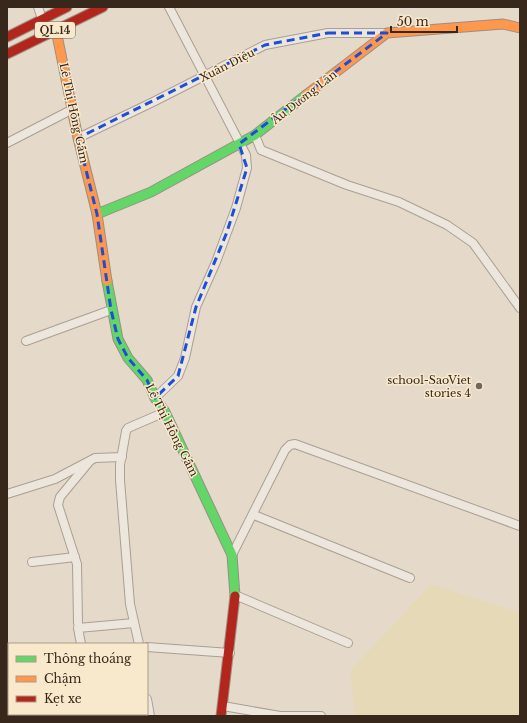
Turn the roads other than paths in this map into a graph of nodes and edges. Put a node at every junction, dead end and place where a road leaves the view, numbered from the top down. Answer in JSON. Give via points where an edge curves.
{"nodes":[{"id":1,"x":38,"y":7,"type":"edge"},
{"id":2,"x":67,"y":7,"type":"edge"},
{"id":3,"x":103,"y":7,"type":"edge"},
{"id":4,"x":169,"y":7,"type":"edge"},
{"id":5,"x":42,"y":19,"type":"junction"},
{"id":6,"x":520,"y":28,"type":"edge"},
{"id":7,"x":56,"y":30,"type":"junction"},
{"id":8,"x":387,"y":33,"type":"junction"},
{"id":9,"x":7,"y":37,"type":"edge"},
{"id":10,"x":7,"y":54,"type":"edge"},
{"id":11,"x":204,"y":76,"type":"junction"},
{"id":12,"x":73,"y":109,"type":"junction"},
{"id":13,"x":255,"y":135,"type":"junction"},
{"id":14,"x":78,"y":138,"type":"junction"},
{"id":15,"x":7,"y":143,"type":"edge"},
{"id":16,"x":240,"y":144,"type":"junction"},
{"id":17,"x":97,"y":214,"type":"junction"},
{"id":18,"x":520,"y":308,"type":"edge"},
{"id":19,"x":111,"y":310,"type":"junction"},
{"id":20,"x":26,"y":340,"type":"dead end"},
{"id":21,"x":155,"y":398,"type":"junction"},
{"id":22,"x":165,"y":412,"type":"junction"},
{"id":23,"x":122,"y":456,"type":"junction"},
{"id":24,"x":89,"y":462,"type":"junction"},
{"id":25,"x":7,"y":494,"type":"edge"},
{"id":26,"x":254,"y":515,"type":"junction"},
{"id":27,"x":520,"y":526,"type":"edge"},
{"id":28,"x":232,"y":555,"type":"junction"},
{"id":29,"x":75,"y":557,"type":"junction"},
{"id":30,"x":32,"y":562,"type":"dead end"},
{"id":31,"x":410,"y":578,"type":"dead end"},
{"id":32,"x":235,"y":595,"type":"junction"},
{"id":33,"x":78,"y":623,"type":"dead end"},
{"id":34,"x":134,"y":623,"type":"junction"},
{"id":35,"x":81,"y":643,"type":"edge"},
{"id":36,"x":139,"y":643,"type":"edge"},
{"id":37,"x":348,"y":643,"type":"dead end"},
{"id":38,"x":148,"y":647,"type":"edge"},
{"id":39,"x":230,"y":653,"type":"junction"},
{"id":40,"x":148,"y":705,"type":"edge"},
{"id":41,"x":223,"y":706,"type":"junction"},
{"id":42,"x":150,"y":716,"type":"edge"},
{"id":43,"x":221,"y":716,"type":"edge"},
{"id":44,"x":321,"y":716,"type":"edge"}],
"edges":[{"from":1,"to":5,"type":"street"},
{"from":2,"to":5,"type":"street","number":"QL.14"},
{"from":3,"to":7,"type":"street","number":"QL.14"},
{"from":4,"to":11,"type":"street"},
{"from":5,"to":9,"type":"street","number":"QL.14"},
{"from":6,"to":8,"type":"street","via":[[503,24]]},
{"from":7,"to":10,"type":"street","number":"QL.14"},
{"from":7,"to":12,"type":"street","name":"Lê Thị Hồng Gấm"},
{"from":8,"to":11,"type":"street","name":"Xuân Diệu","via":[[328,33],[265,45]]},
{"from":8,"to":13,"type":"street","name":"Âu Dương Lân"},
{"from":11,"to":14,"type":"street","name":"Xuân Diệu"},
{"from":11,"to":16,"type":"street"},
{"from":12,"to":14,"type":"street","name":"Lê Thị Hồng Gấm"},
{"from":12,"to":15,"type":"street"},
{"from":13,"to":16,"type":"street","name":"Âu Dương Lân"},
{"from":13,"to":18,"type":"street","via":[[261,150],[347,185],[399,202],[447,225],[473,243]]},
{"from":14,"to":17,"type":"street","name":"Lê Thị Hồng Gấm"},
{"from":16,"to":17,"type":"street","name":"Âu Dương Lân","via":[[151,192]]},
{"from":16,"to":21,"type":"street","via":[[246,155],[247,168],[236,208],[196,307],[185,358],[178,376]]},
{"from":17,"to":19,"type":"street","name":"Lê Thị Hồng Gấm"},
{"from":19,"to":20,"type":"street"},
{"from":19,"to":21,"type":"street","name":"Lê Thị Hồng Gấm","via":[[118,339],[128,358],[147,380]]},
{"from":21,"to":22,"type":"street","name":"Lê Thị Hồng Gấm"},
{"from":22,"to":23,"type":"street","via":[[128,428]]},
{"from":22,"to":28,"type":"street","name":"Lê Thị Hồng Gấm"},
{"from":23,"to":24,"type":"street","via":[[98,457]]},
{"from":23,"to":34,"type":"street","via":[[120,471],[124,537]]},
{"from":24,"to":25,"type":"street","via":[[55,479]]},
{"from":24,"to":29,"type":"street","via":[[58,501]]},
{"from":26,"to":27,"type":"street","via":[[285,450],[296,444]]},
{"from":26,"to":28,"type":"street"},
{"from":26,"to":31,"type":"street"},
{"from":28,"to":32,"type":"street","name":"Lê Thị Hồng Gấm"},
{"from":29,"to":30,"type":"street"},
{"from":29,"to":33,"type":"street","via":[[78,578]]},
{"from":32,"to":37,"type":"street"},
{"from":32,"to":39,"type":"street","name":"Lê Thị Hồng Gấm"},
{"from":34,"to":35,"type":"street","via":[[78,628]]},
{"from":34,"to":36,"type":"street"},
{"from":38,"to":39,"type":"street"},
{"from":39,"to":41,"type":"street","name":"Lê Thị Hồng Gấm"},
{"from":40,"to":42,"type":"street"},
{"from":41,"to":43,"type":"street","name":"Lê Thị Hồng Gấm"},
{"from":41,"to":44,"type":"street","via":[[280,716]]}]}
